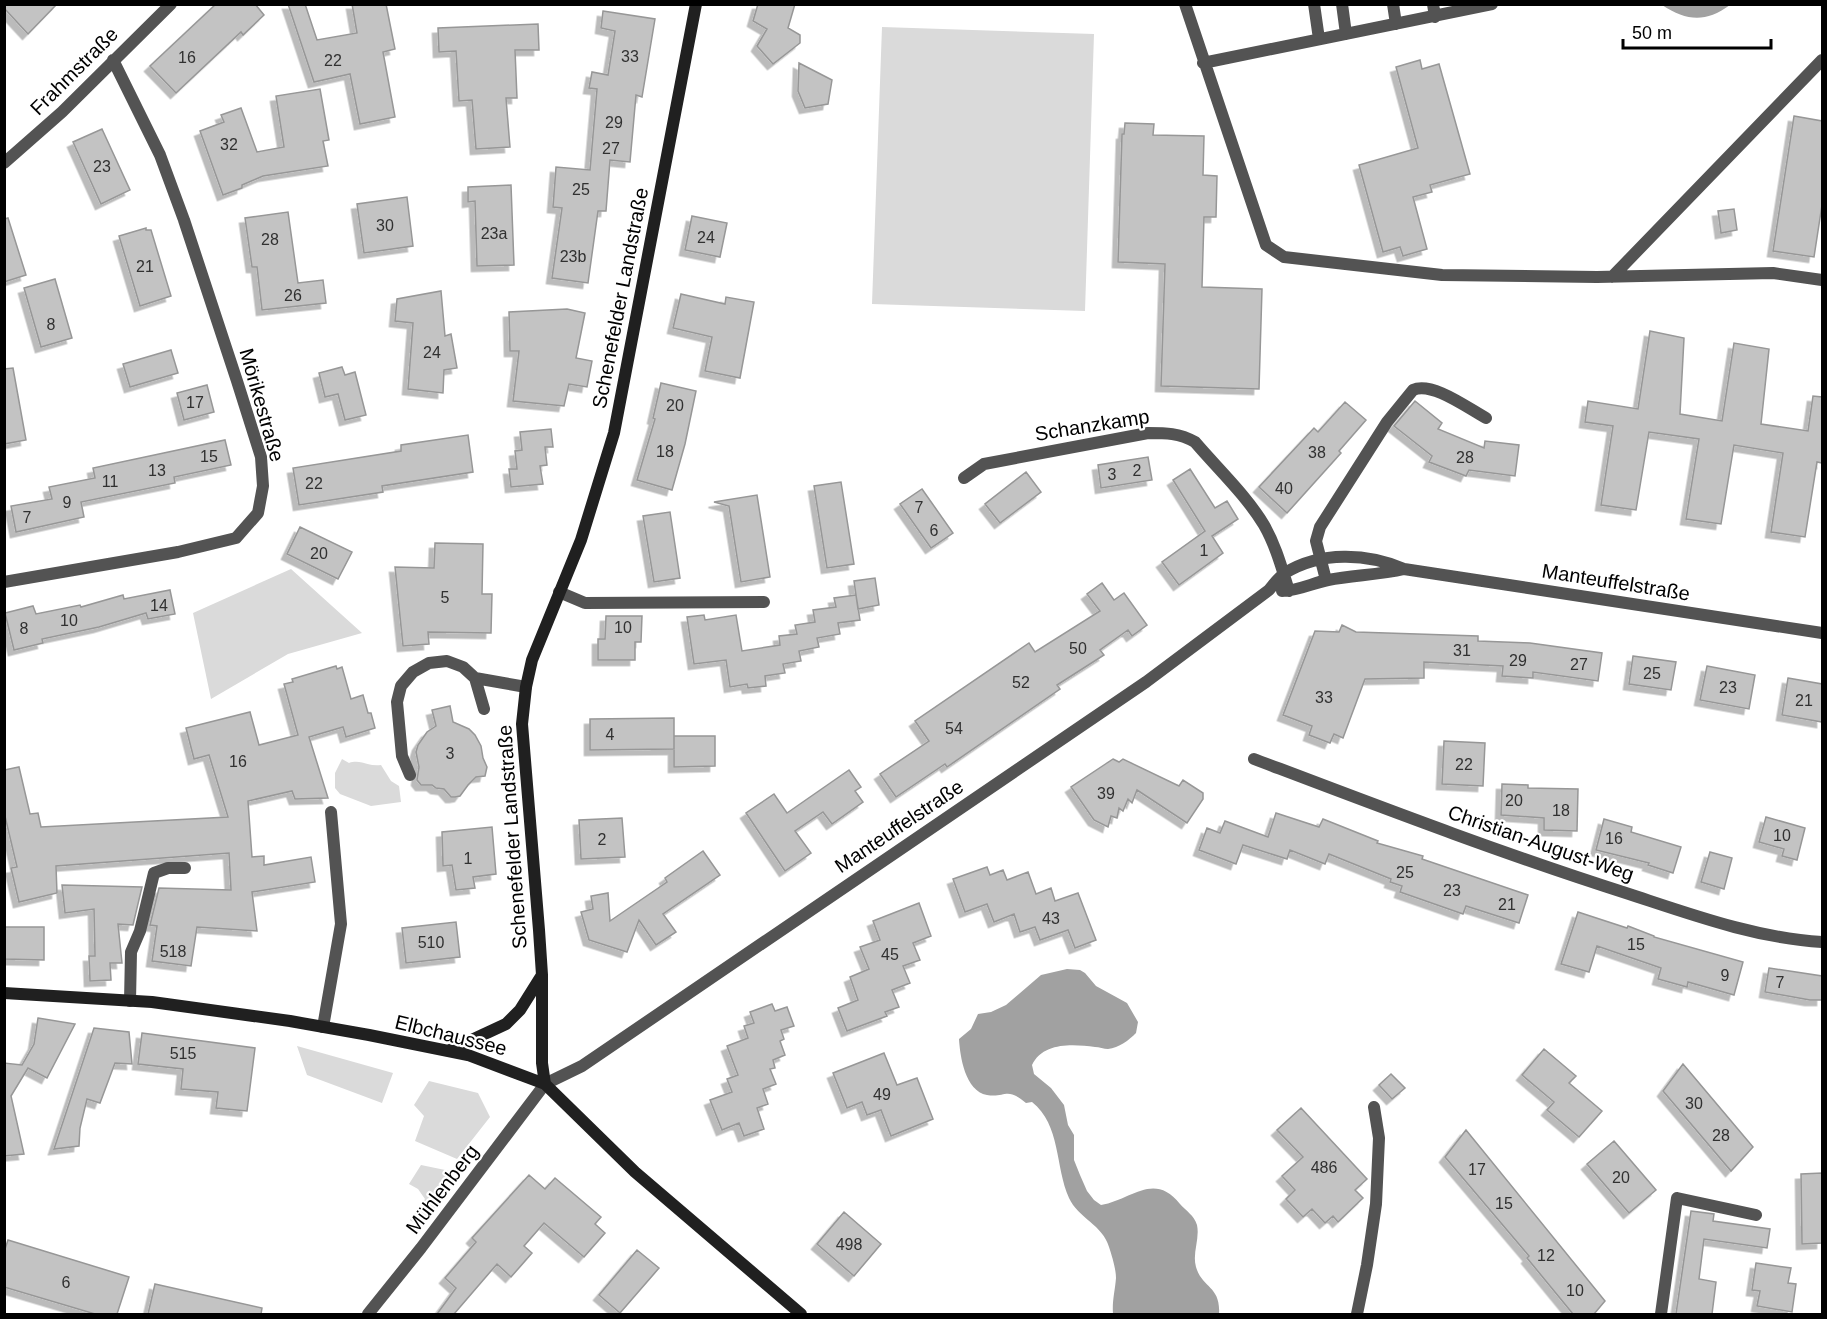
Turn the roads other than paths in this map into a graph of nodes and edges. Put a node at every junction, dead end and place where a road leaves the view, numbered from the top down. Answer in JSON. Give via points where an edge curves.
{"nodes":[{"id":1,"x":171,"y":4,"type":"edge"},
{"id":2,"x":696,"y":4,"type":"edge"},
{"id":3,"x":1185,"y":4,"type":"edge"},
{"id":4,"x":1314,"y":4,"type":"edge"},
{"id":5,"x":1342,"y":4,"type":"edge"},
{"id":6,"x":1393,"y":4,"type":"edge"},
{"id":7,"x":1492,"y":4,"type":"edge"},
{"id":8,"x":1476,"y":7,"type":"edge"},
{"id":9,"x":1434,"y":11,"type":"edge"},
{"id":10,"x":1396,"y":24,"type":"junction"},
{"id":11,"x":1346,"y":34,"type":"junction"},
{"id":12,"x":1319,"y":39,"type":"junction"},
{"id":13,"x":113,"y":60,"type":"junction"},
{"id":14,"x":1822,"y":60,"type":"edge"},
{"id":15,"x":1203,"y":63,"type":"junction"},
{"id":16,"x":4,"y":164,"type":"edge"},
{"id":17,"x":1612,"y":277,"type":"junction"},
{"id":18,"x":1822,"y":280,"type":"edge"},
{"id":19,"x":1486,"y":418,"type":"dead end"},
{"id":20,"x":964,"y":478,"type":"dead end"},
{"id":21,"x":1320,"y":560,"type":"junction"},
{"id":22,"x":1404,"y":569,"type":"junction"},
{"id":23,"x":1284,"y":574,"type":"junction"},
{"id":24,"x":1326,"y":580,"type":"junction"},
{"id":25,"x":4,"y":582,"type":"edge"},
{"id":26,"x":1269,"y":590,"type":"junction"},
{"id":27,"x":1289,"y":591,"type":"junction"},
{"id":28,"x":559,"y":592,"type":"junction"},
{"id":29,"x":764,"y":602,"type":"dead end"},
{"id":30,"x":1822,"y":633,"type":"edge"},
{"id":31,"x":475,"y":678,"type":"junction"},
{"id":32,"x":526,"y":687,"type":"junction"},
{"id":33,"x":484,"y":709,"type":"dead end"},
{"id":34,"x":1254,"y":759,"type":"dead end"},
{"id":35,"x":410,"y":775,"type":"dead end"},
{"id":36,"x":331,"y":812,"type":"dead end"},
{"id":37,"x":185,"y":868,"type":"dead end"},
{"id":38,"x":1822,"y":942,"type":"edge"},
{"id":39,"x":542,"y":975,"type":"junction"},
{"id":40,"x":4,"y":993,"type":"edge"},
{"id":41,"x":130,"y":1001,"type":"junction"},
{"id":42,"x":323,"y":1027,"type":"junction"},
{"id":43,"x":448,"y":1051,"type":"junction"},
{"id":44,"x":545,"y":1084,"type":"junction"},
{"id":45,"x":1374,"y":1107,"type":"dead end"},
{"id":46,"x":1756,"y":1215,"type":"dead end"},
{"id":47,"x":368,"y":1314,"type":"edge"},
{"id":48,"x":801,"y":1314,"type":"edge"},
{"id":49,"x":1357,"y":1314,"type":"edge"},
{"id":50,"x":1661,"y":1314,"type":"edge"}],
"edges":[{"from":1,"to":13,"type":"street","name":"Frahmstraße"},
{"from":2,"to":28,"type":"main road","name":"Schenefelder Landstraße","via":[[614,433],[581,540]]},
{"from":3,"to":15,"type":"street"},
{"from":4,"to":12,"type":"street"},
{"from":5,"to":11,"type":"street"},
{"from":6,"to":10,"type":"street"},
{"from":7,"to":8,"type":"street"},
{"from":8,"to":9,"type":"street"},
{"from":9,"to":10,"type":"street"},
{"from":10,"to":11,"type":"street"},
{"from":11,"to":12,"type":"street"},
{"from":12,"to":15,"type":"street"},
{"from":13,"to":16,"type":"street","name":"Frahmstraße"},
{"from":13,"to":25,"type":"street","name":"Mörikestraße","via":[[160,155],[261,457],[263,486],[258,513],[236,538]]},
{"from":14,"to":17,"type":"street"},
{"from":15,"to":17,"type":"street","via":[[1266,245],[1284,257],[1442,275]]},
{"from":17,"to":18,"type":"street","via":[[1773,273]]},
{"from":19,"to":21,"type":"street","via":[[1435,390],[1413,390],[1387,422],[1320,527],[1316,541]]},
{"from":20,"to":23,"type":"street","name":"Schanzkamp","via":[[984,464],[1148,433],[1184,436],[1195,442],[1251,507],[1272,542]]},
{"from":21,"to":22,"type":"street","name":"Manteuffelstraße","via":[[1362,557],[1385,560]]},
{"from":21,"to":23,"type":"street","name":"Manteuffelstraße"},
{"from":21,"to":24,"type":"street"},
{"from":22,"to":24,"type":"street","name":"Manteuffelstraße"},
{"from":22,"to":30,"type":"street","name":"Manteuffelstraße"},
{"from":23,"to":26,"type":"street","name":"Manteuffelstraße"},
{"from":23,"to":27,"type":"street","name":"Schanzkamp"},
{"from":24,"to":27,"type":"street","name":"Manteuffelstraße"},
{"from":26,"to":27,"type":"street","name":"Manteuffelstraße"},
{"from":26,"to":44,"type":"street","name":"Manteuffelstraße","via":[[1146,682],[576,1070]]},
{"from":28,"to":29,"type":"street","via":[[585,603]]},
{"from":28,"to":32,"type":"main road","name":"Schenefelder Landstraße","via":[[532,660]]},
{"from":31,"to":32,"type":"street"},
{"from":31,"to":33,"type":"street"},
{"from":31,"to":35,"type":"street","via":[[463,667],[447,661],[429,663],[412,672],[401,686],[398,723],[402,756]]},
{"from":32,"to":39,"type":"main road","name":"Schenefelder Landstraße","via":[[522,724]]},
{"from":34,"to":38,"type":"street","name":"Christian-August-Weg","via":[[1574,877],[1730,927]]},
{"from":36,"to":42,"type":"street","via":[[341,924]]},
{"from":37,"to":41,"type":"street","via":[[154,873],[131,952]]},
{"from":39,"to":43,"type":"main road","via":[[506,1024]]},
{"from":39,"to":44,"type":"main road","name":"Schenefelder Landstraße"},
{"from":40,"to":41,"type":"main road","name":"Elbchaussee"},
{"from":41,"to":42,"type":"main road","name":"Elbchaussee"},
{"from":42,"to":43,"type":"main road","name":"Elbchaussee"},
{"from":43,"to":44,"type":"main road","name":"Elbchaussee"},
{"from":44,"to":47,"type":"street","name":"Mühlenberg"},
{"from":44,"to":48,"type":"main road","name":"Elbchaussee","via":[[635,1172]]},
{"from":45,"to":49,"type":"street","via":[[1379,1138],[1376,1204]]},
{"from":46,"to":50,"type":"street","via":[[1677,1198]]}]}
